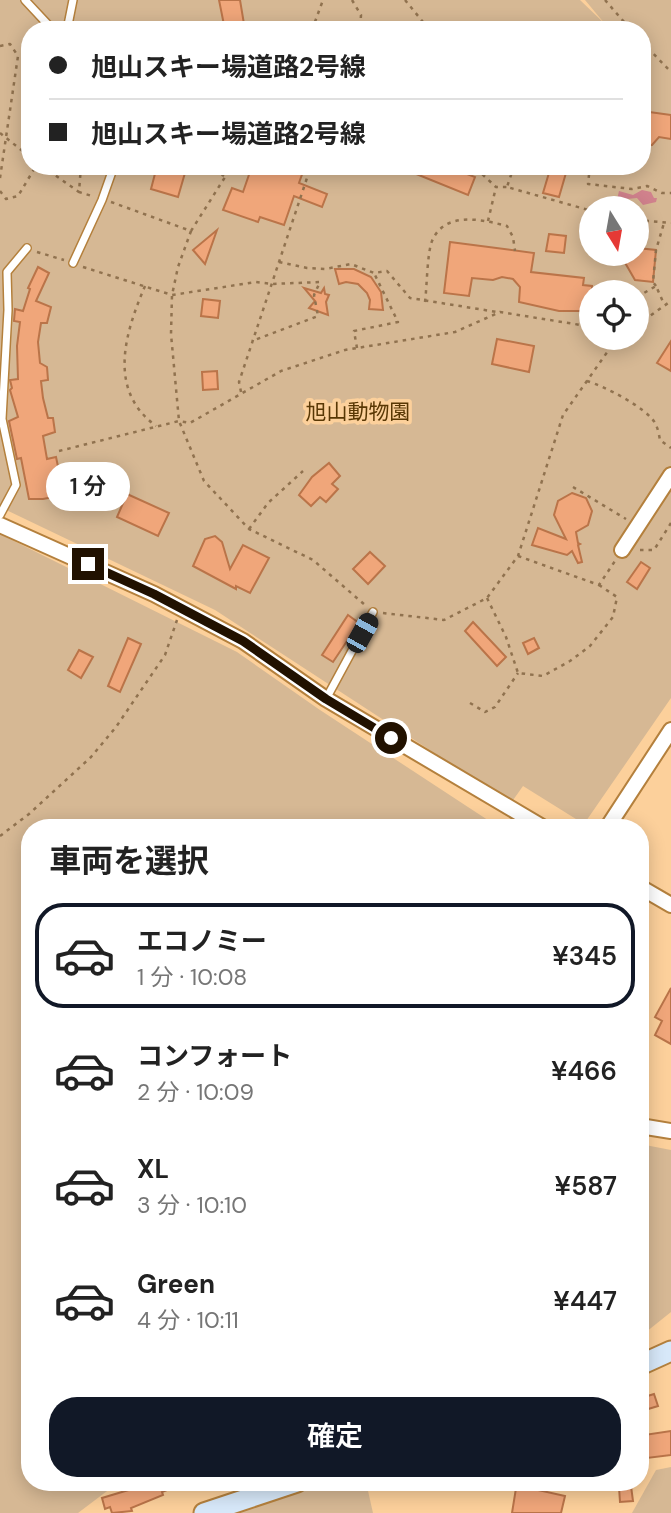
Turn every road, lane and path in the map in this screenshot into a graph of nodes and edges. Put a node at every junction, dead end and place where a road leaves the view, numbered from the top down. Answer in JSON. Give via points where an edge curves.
{"nodes":[{"id":1,"x":25,"y":0,"type":"edge"},
{"id":2,"x":73,"y":0,"type":"edge"},
{"id":3,"x":323,"y":0,"type":"edge"},
{"id":4,"x":352,"y":0,"type":"edge"},
{"id":5,"x":405,"y":0,"type":"edge"},
{"id":6,"x":605,"y":0,"type":"edge"},
{"id":7,"x":45,"y":21,"type":"edge"},
{"id":8,"x":69,"y":21,"type":"edge"},
{"id":9,"x":315,"y":21,"type":"edge"},
{"id":10,"x":361,"y":21,"type":"edge"},
{"id":11,"x":422,"y":21,"type":"edge"},
{"id":12,"x":623,"y":21,"type":"edge"},
{"id":13,"x":0,"y":46,"type":"edge"},
{"id":14,"x":651,"y":51,"type":"edge"},
{"id":15,"x":671,"y":72,"type":"edge"},
{"id":16,"x":0,"y":133,"type":"edge"},
{"id":17,"x":7,"y":138,"type":"junction"},
{"id":18,"x":21,"y":150,"type":"edge"},
{"id":19,"x":31,"y":175,"type":"edge"},
{"id":20,"x":55,"y":175,"type":"edge"},
{"id":21,"x":80,"y":175,"type":"edge"},
{"id":22,"x":111,"y":175,"type":"edge"},
{"id":23,"x":308,"y":175,"type":"edge"},
{"id":24,"x":483,"y":175,"type":"edge"},
{"id":25,"x":511,"y":175,"type":"edge"},
{"id":26,"x":590,"y":175,"type":"edge"},
{"id":27,"x":224,"y":176,"type":"edge"},
{"id":28,"x":0,"y":178,"type":"edge"},
{"id":29,"x":496,"y":187,"type":"junction"},
{"id":30,"x":507,"y":187,"type":"junction"},
{"id":31,"x":0,"y":191,"type":"edge"},
{"id":32,"x":79,"y":192,"type":"junction"},
{"id":33,"x":671,"y":193,"type":"edge"},
{"id":34,"x":102,"y":200,"type":"junction"},
{"id":35,"x":579,"y":207,"type":"edge"},
{"id":36,"x":488,"y":221,"type":"junction"},
{"id":37,"x":649,"y":221,"type":"edge"},
{"id":38,"x":664,"y":223,"type":"junction"},
{"id":39,"x":671,"y":223,"type":"edge"},
{"id":40,"x":191,"y":231,"type":"junction"},
{"id":41,"x":27,"y":248,"type":"joint"},
{"id":42,"x":515,"y":251,"type":"dead end"},
{"id":43,"x":279,"y":262,"type":"junction"},
{"id":44,"x":73,"y":263,"type":"junction"},
{"id":45,"x":374,"y":273,"type":"junction"},
{"id":46,"x":272,"y":284,"type":"junction"},
{"id":47,"x":145,"y":286,"type":"junction"},
{"id":48,"x":656,"y":286,"type":"junction"},
{"id":49,"x":649,"y":290,"type":"edge"},
{"id":50,"x":172,"y":295,"type":"junction"},
{"id":51,"x":671,"y":301,"type":"edge"},
{"id":52,"x":425,"y":302,"type":"junction"},
{"id":53,"x":664,"y":304,"type":"junction"},
{"id":54,"x":500,"y":312,"type":"junction"},
{"id":55,"x":649,"y":316,"type":"edge"},
{"id":56,"x":579,"y":325,"type":"edge"},
{"id":57,"x":253,"y":341,"type":"junction"},
{"id":58,"x":356,"y":348,"type":"junction"},
{"id":59,"x":608,"y":350,"type":"edge"},
{"id":60,"x":587,"y":381,"type":"junction"},
{"id":61,"x":242,"y":392,"type":"junction"},
{"id":62,"x":179,"y":421,"type":"junction"},
{"id":63,"x":157,"y":426,"type":"junction"},
{"id":64,"x":671,"y":448,"type":"edge"},
{"id":65,"x":59,"y":451,"type":"dead end"},
{"id":66,"x":303,"y":471,"type":"dead end"},
{"id":67,"x":671,"y":475,"type":"edge"},
{"id":68,"x":573,"y":487,"type":"dead end"},
{"id":69,"x":0,"y":515,"type":"edge"},
{"id":70,"x":671,"y":523,"type":"edge"},
{"id":71,"x":0,"y":525,"type":"edge"},
{"id":72,"x":638,"y":526,"type":"junction"},
{"id":73,"x":248,"y":528,"type":"junction"},
{"id":74,"x":622,"y":550,"type":"junction"},
{"id":75,"x":518,"y":556,"type":"junction"},
{"id":76,"x":598,"y":585,"type":"junction"},
{"id":77,"x":487,"y":598,"type":"junction"},
{"id":78,"x":373,"y":612,"type":"junction"},
{"id":79,"x":177,"y":620,"type":"dead end"},
{"id":80,"x":518,"y":673,"type":"junction"},
{"id":81,"x":326,"y":699,"type":"junction"},
{"id":82,"x":470,"y":703,"type":"dead end"},
{"id":83,"x":671,"y":730,"type":"edge"},
{"id":84,"x":22,"y":819,"type":"edge"},
{"id":85,"x":529,"y":819,"type":"edge"},
{"id":86,"x":613,"y":819,"type":"edge"},
{"id":87,"x":21,"y":820,"type":"edge"},
{"id":88,"x":0,"y":835,"type":"edge"},
{"id":89,"x":649,"y":892,"type":"edge"},
{"id":90,"x":671,"y":905,"type":"edge"},
{"id":91,"x":649,"y":1127,"type":"edge"},
{"id":92,"x":671,"y":1131,"type":"edge"},
{"id":93,"x":671,"y":1351,"type":"edge"},
{"id":94,"x":649,"y":1360,"type":"edge"},
{"id":95,"x":256,"y":1491,"type":"edge"},
{"id":96,"x":204,"y":1513,"type":"edge"}],
"edges":[{"from":1,"to":7,"type":"lane"},
{"from":2,"to":8,"type":"lane"},
{"from":3,"to":9,"type":"path"},
{"from":4,"to":10,"type":"path"},
{"from":5,"to":11,"type":"path"},
{"from":6,"to":12,"type":"path"},
{"from":13,"to":17,"type":"path","via":[[10,44],[18,57]]},
{"from":14,"to":15,"type":"path"},
{"from":16,"to":17,"type":"path"},
{"from":17,"to":18,"type":"path"},
{"from":17,"to":28,"type":"path"},
{"from":19,"to":31,"type":"path","via":[[19,196],[6,199]]},
{"from":20,"to":32,"type":"path"},
{"from":21,"to":32,"type":"path"},
{"from":22,"to":34,"type":"lane"},
{"from":23,"to":43,"type":"path"},
{"from":24,"to":29,"type":"path"},
{"from":25,"to":30,"type":"path"},
{"from":26,"to":33,"type":"path","via":[[589,184],[632,189],[647,186]]},
{"from":27,"to":40,"type":"path"},
{"from":29,"to":30,"type":"path"},
{"from":29,"to":36,"type":"path"},
{"from":30,"to":35,"type":"path"},
{"from":32,"to":34,"type":"path"},
{"from":34,"to":40,"type":"path"},
{"from":34,"to":44,"type":"lane"},
{"from":36,"to":42,"type":"path","via":[[507,226]]},
{"from":36,"to":52,"type":"path","via":[[457,221],[446,225],[433,240]]},
{"from":37,"to":38,"type":"path"},
{"from":38,"to":39,"type":"path"},
{"from":38,"to":48,"type":"path","via":[[656,250]]},
{"from":40,"to":50,"type":"path"},
{"from":41,"to":44,"type":"path"},
{"from":41,"to":69,"type":"lane","via":[[7,272],[2,419],[16,485]]},
{"from":43,"to":45,"type":"path","via":[[318,269],[351,264]]},
{"from":43,"to":46,"type":"path"},
{"from":44,"to":47,"type":"path"},
{"from":45,"to":52,"type":"path","via":[[387,271],[410,298]]},
{"from":45,"to":58,"type":"path","via":[[398,322],[354,331]]},
{"from":46,"to":50,"type":"path","via":[[256,282]]},
{"from":46,"to":57,"type":"path"},
{"from":46,"to":57,"type":"path","via":[[320,282],[314,295],[318,316]]},
{"from":47,"to":50,"type":"path"},
{"from":47,"to":63,"type":"path","via":[[131,319],[124,357],[127,385],[142,416]]},
{"from":48,"to":49,"type":"path"},
{"from":48,"to":53,"type":"path"},
{"from":50,"to":62,"type":"path"},
{"from":51,"to":53,"type":"path"},
{"from":52,"to":54,"type":"path"},
{"from":53,"to":55,"type":"path"},
{"from":54,"to":56,"type":"path"},
{"from":54,"to":58,"type":"path","via":[[455,332]]},
{"from":57,"to":61,"type":"path","via":[[239,382]]},
{"from":58,"to":61,"type":"path","via":[[281,371]]},
{"from":59,"to":60,"type":"path"},
{"from":60,"to":64,"type":"path","via":[[604,386],[646,414],[656,424],[660,440]]},
{"from":60,"to":75,"type":"path","via":[[563,415]]},
{"from":61,"to":62,"type":"path","via":[[190,423]]},
{"from":62,"to":63,"type":"path"},
{"from":62,"to":73,"type":"path","via":[[204,481]]},
{"from":63,"to":65,"type":"path"},
{"from":66,"to":73,"type":"path"},
{"from":67,"to":72,"type":"street"},
{"from":68,"to":72,"type":"path"},
{"from":70,"to":74,"type":"path","via":[[654,550]]},
{"from":71,"to":81,"type":"street","via":[[154,594],[232,635]]},
{"from":72,"to":74,"type":"street"},
{"from":73,"to":78,"type":"path","via":[[313,559]]},
{"from":74,"to":76,"type":"path"},
{"from":75,"to":76,"type":"path"},
{"from":75,"to":77,"type":"path"},
{"from":76,"to":80,"type":"path","via":[[617,597],[613,617],[590,646],[543,676]]},
{"from":77,"to":78,"type":"path","via":[[444,620]]},
{"from":77,"to":80,"type":"path"},
{"from":78,"to":81,"type":"lane"},
{"from":79,"to":84,"type":"path","via":[[165,654],[116,727]]},
{"from":80,"to":82,"type":"path","via":[[495,707],[485,712]]},
{"from":81,"to":85,"type":"street"},
{"from":83,"to":86,"type":"street"},
{"from":87,"to":88,"type":"path"},
{"from":89,"to":90,"type":"street"},
{"from":91,"to":92,"type":"street"},
{"from":93,"to":94,"type":"main road"},
{"from":95,"to":96,"type":"main road"}]}
